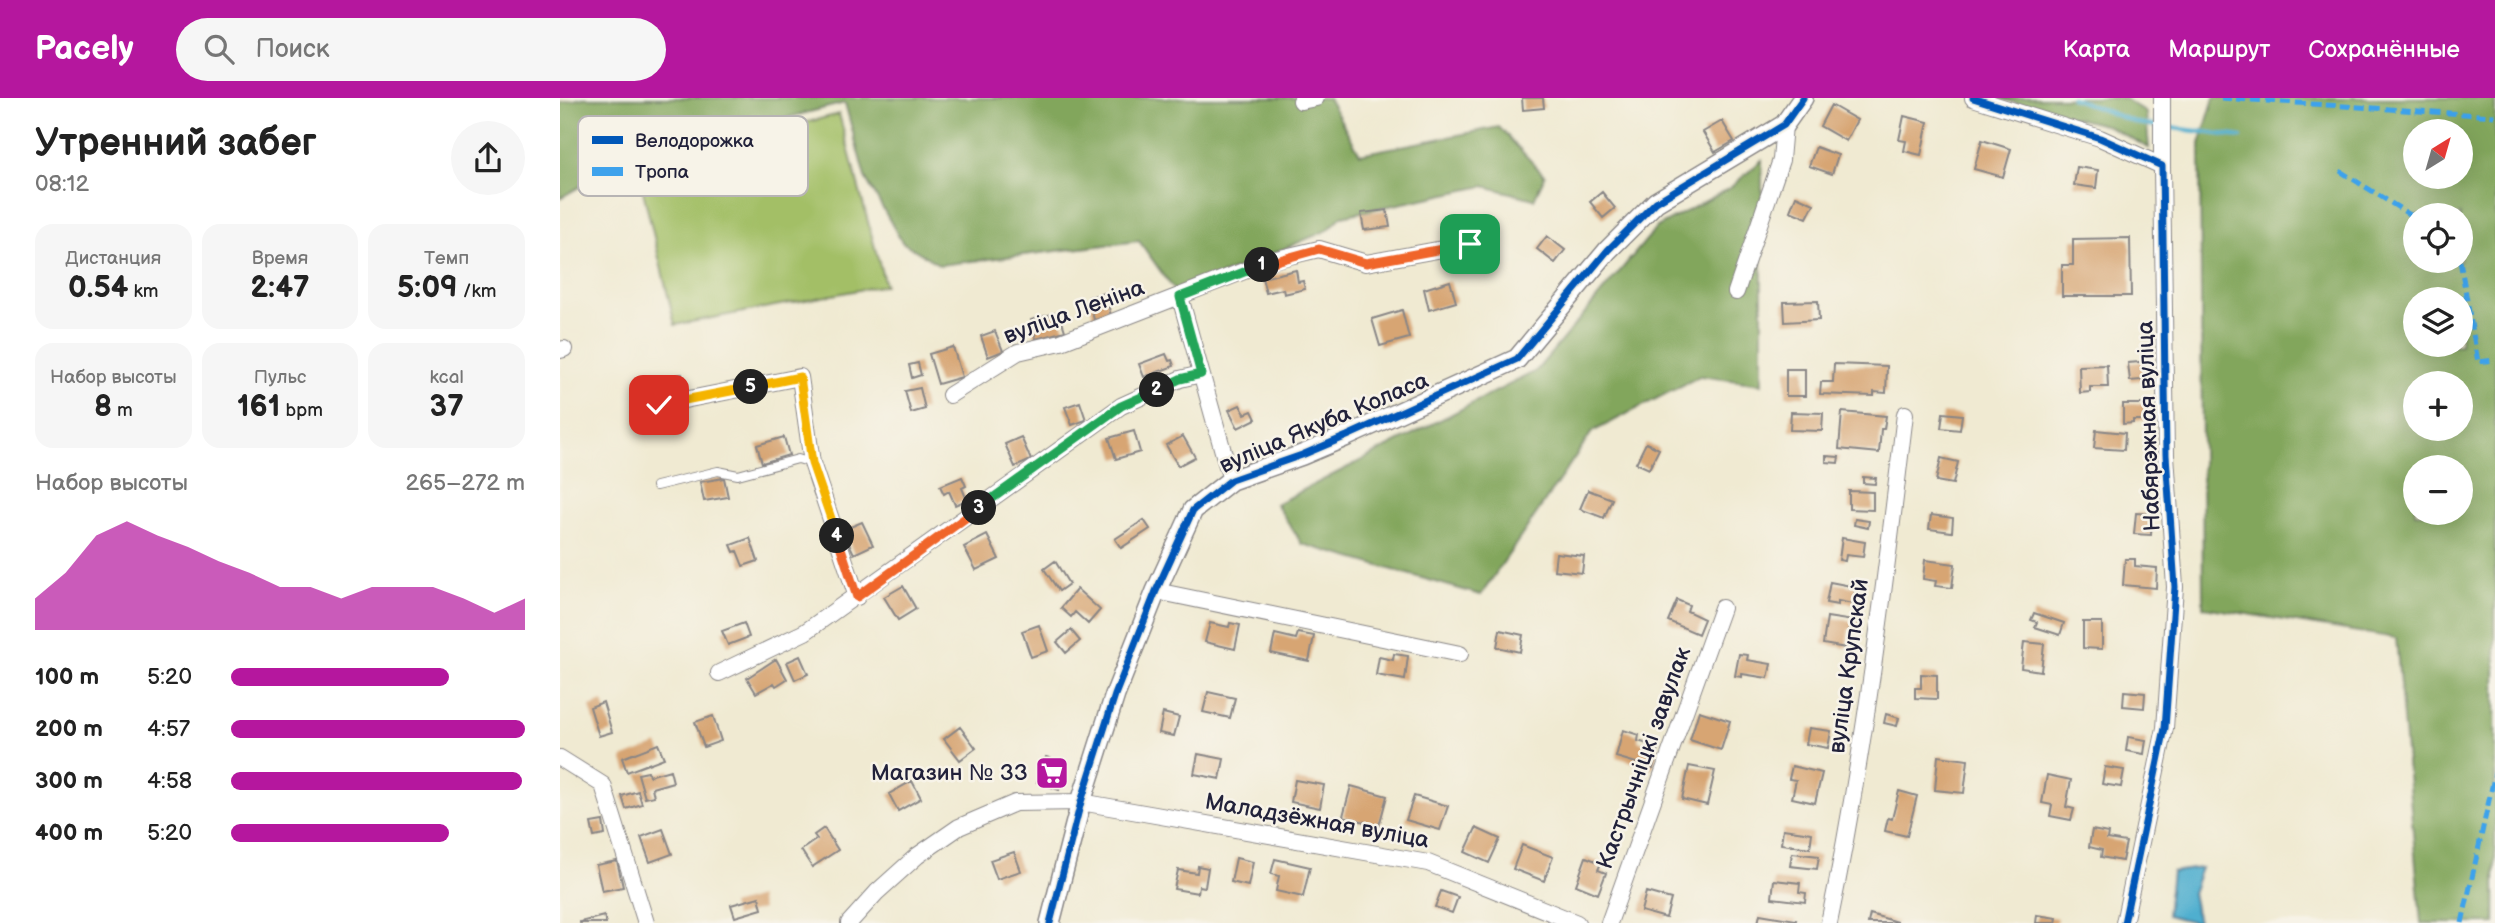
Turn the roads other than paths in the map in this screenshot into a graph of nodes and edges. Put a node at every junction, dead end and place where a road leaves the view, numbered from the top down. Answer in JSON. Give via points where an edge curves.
{"nodes":[{"id":1,"x":1803,"y":98,"type":"edge"},
{"id":2,"x":1973,"y":98,"type":"edge"},
{"id":3,"x":2162,"y":98,"type":"edge"},
{"id":4,"x":1784,"y":125,"type":"junction"},
{"id":5,"x":2162,"y":166,"type":"junction"},
{"id":6,"x":1470,"y":244,"type":"dead end"},
{"id":7,"x":1736,"y":292,"type":"dead end"},
{"id":8,"x":1180,"y":297,"type":"junction"},
{"id":9,"x":1201,"y":374,"type":"junction"},
{"id":10,"x":950,"y":396,"type":"dead end"},
{"id":11,"x":659,"y":405,"type":"dead end"},
{"id":12,"x":1905,"y":414,"type":"dead end"},
{"id":13,"x":812,"y":463,"type":"junction"},
{"id":14,"x":1231,"y":480,"type":"junction"},
{"id":15,"x":656,"y":486,"type":"dead end"},
{"id":16,"x":1156,"y":591,"type":"junction"},
{"id":17,"x":857,"y":597,"type":"junction"},
{"id":18,"x":1722,"y":608,"type":"dead end"},
{"id":19,"x":1460,"y":654,"type":"dead end"},
{"id":20,"x":719,"y":674,"type":"dead end"},
{"id":21,"x":560,"y":758,"type":"edge"},
{"id":22,"x":1081,"y":803,"type":"junction"},
{"id":23,"x":646,"y":923,"type":"edge"},
{"id":24,"x":849,"y":923,"type":"edge"},
{"id":25,"x":1050,"y":923,"type":"edge"},
{"id":26,"x":1577,"y":923,"type":"edge"},
{"id":27,"x":1609,"y":923,"type":"edge"},
{"id":28,"x":1829,"y":923,"type":"edge"},
{"id":29,"x":2124,"y":923,"type":"edge"}],
"edges":[{"from":1,"to":4,"type":"street","name":"вуліца Якуба Коласа"},
{"from":2,"to":5,"type":"street","via":[[2100,138]]},
{"from":3,"to":5,"type":"street","name":"Набярэжная вуліца"},
{"from":4,"to":7,"type":"street","via":[[1781,160]]},
{"from":4,"to":14,"type":"street","name":"вуліца Якуба Коласа","via":[[1656,202],[1608,250],[1517,359],[1347,436]]},
{"from":5,"to":29,"type":"street","name":"Набярэжная вуліца","via":[[2166,455],[2175,587],[2165,728]]},
{"from":6,"to":8,"type":"street","name":"вуліца Леніна","via":[[1366,263],[1319,249],[1272,260]]},
{"from":8,"to":9,"type":"street","name":"вуліца Леніна"},
{"from":8,"to":10,"type":"street","name":"вуліца Леніна","via":[[1061,342],[1018,352]]},
{"from":9,"to":14,"type":"street","name":"вуліца Леніна"},
{"from":9,"to":17,"type":"street","via":[[1121,406]]},
{"from":11,"to":13,"type":"street","via":[[800,377]]},
{"from":12,"to":28,"type":"street","name":"вуліца Крупскай","via":[[1870,684]]},
{"from":13,"to":15,"type":"lane","via":[[798,459],[738,475],[718,471]]},
{"from":13,"to":17,"type":"street"},
{"from":14,"to":16,"type":"street","name":"вуліца Якуба Коласа","via":[[1193,510]]},
{"from":16,"to":19,"type":"street"},
{"from":16,"to":22,"type":"street","name":"вуліца Якуба Коласа","via":[[1115,695]]},
{"from":17,"to":20,"type":"street","via":[[804,632]]},
{"from":18,"to":27,"type":"street","name":"Кастрычніцкі завулак"},
{"from":21,"to":23,"type":"street","via":[[603,785]]},
{"from":22,"to":24,"type":"street","via":[[1015,803],[959,827],[917,856]]},
{"from":22,"to":25,"type":"street","name":"вуліца Якуба Коласа"},
{"from":22,"to":26,"type":"street","name":"Маладзёжная вуліца","via":[[1428,863]]}]}
